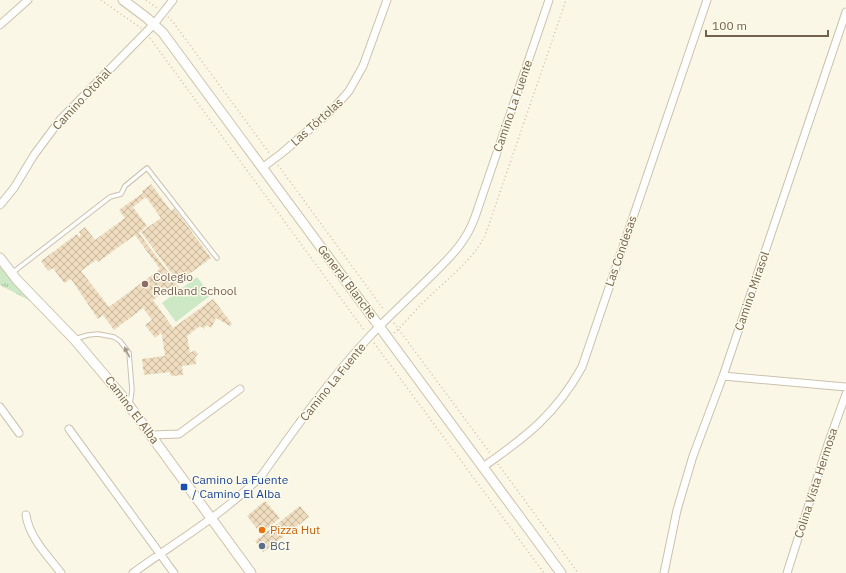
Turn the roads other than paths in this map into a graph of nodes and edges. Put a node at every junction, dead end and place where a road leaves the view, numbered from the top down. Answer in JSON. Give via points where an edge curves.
{"nodes":[{"id":1,"x":28,"y":0,"type":"edge"},
{"id":2,"x":123,"y":0,"type":"edge"},
{"id":3,"x":173,"y":0,"type":"edge"},
{"id":4,"x":387,"y":0,"type":"edge"},
{"id":5,"x":549,"y":0,"type":"edge"},
{"id":6,"x":707,"y":0,"type":"edge"},
{"id":7,"x":846,"y":12,"type":"edge"},
{"id":8,"x":0,"y":24,"type":"edge"},
{"id":9,"x":154,"y":24,"type":"junction"},
{"id":10,"x":262,"y":168,"type":"junction"},
{"id":11,"x":0,"y":205,"type":"edge"},
{"id":12,"x":0,"y":258,"type":"edge"},
{"id":13,"x":217,"y":258,"type":"dead end"},
{"id":14,"x":11,"y":274,"type":"junction"},
{"id":15,"x":380,"y":327,"type":"junction"},
{"id":16,"x":74,"y":339,"type":"junction"},
{"id":17,"x":723,"y":376,"type":"junction"},
{"id":18,"x":846,"y":387,"type":"edge"},
{"id":19,"x":240,"y":389,"type":"dead end"},
{"id":20,"x":846,"y":394,"type":"edge"},
{"id":21,"x":130,"y":405,"type":"junction"},
{"id":22,"x":0,"y":407,"type":"edge"},
{"id":23,"x":69,"y":429,"type":"dead end"},
{"id":24,"x":19,"y":433,"type":"dead end"},
{"id":25,"x":152,"y":435,"type":"junction"},
{"id":26,"x":483,"y":467,"type":"junction"},
{"id":27,"x":26,"y":515,"type":"dead end"},
{"id":28,"x":212,"y":519,"type":"junction"},
{"id":29,"x":160,"y":553,"type":"junction"},
{"id":30,"x":61,"y":573,"type":"edge"},
{"id":31,"x":133,"y":573,"type":"edge"},
{"id":32,"x":174,"y":573,"type":"edge"},
{"id":33,"x":252,"y":573,"type":"edge"},
{"id":34,"x":561,"y":573,"type":"edge"},
{"id":35,"x":664,"y":573,"type":"edge"},
{"id":36,"x":787,"y":573,"type":"edge"}],
"edges":[{"from":1,"to":8,"type":"street"},
{"from":2,"to":9,"type":"main road","name":"General Blanche"},
{"from":3,"to":9,"type":"street","name":"Camino Otoñal"},
{"from":4,"to":10,"type":"street","name":"Las Tórtolas","via":[[363,66],[349,91],[333,109]]},
{"from":5,"to":15,"type":"street","name":"Camino La Fuente","via":[[468,234],[452,256]]},
{"from":6,"to":26,"type":"street","name":"Las Condesas","via":[[582,367],[566,394],[549,414],[533,430]]},
{"from":7,"to":17,"type":"street","name":"Camino Mirasol"},
{"from":9,"to":10,"type":"main road","name":"General Blanche"},
{"from":9,"to":11,"type":"street","name":"Camino Otoñal","via":[[56,126]]},
{"from":10,"to":15,"type":"main road","name":"General Blanche"},
{"from":12,"to":14,"type":"main road","name":"Camino El Alba"},
{"from":13,"to":14,"type":"lane","via":[[147,168],[124,186],[121,194],[110,197]]},
{"from":14,"to":16,"type":"main road","name":"Camino El Alba"},
{"from":15,"to":26,"type":"main road","name":"General Blanche"},
{"from":15,"to":28,"type":"street","name":"Camino La Fuente","via":[[333,379],[262,475]]},
{"from":16,"to":21,"type":"main road","name":"Camino El Alba"},
{"from":21,"to":16,"type":"lane","one_way":true,"via":[[132,390],[128,350],[114,337],[98,334]]},
{"from":17,"to":18,"type":"street"},
{"from":17,"to":35,"type":"street","name":"Camino Mirasol","via":[[687,476]]},
{"from":19,"to":25,"type":"street","via":[[179,434]]},
{"from":20,"to":36,"type":"street","name":"Colina Vista Hermosa"},
{"from":21,"to":25,"type":"main road","name":"Camino El Alba"},
{"from":22,"to":24,"type":"street"},
{"from":23,"to":29,"type":"street"},
{"from":25,"to":28,"type":"main road","name":"Camino El Alba"},
{"from":26,"to":34,"type":"main road","name":"General Blanche"},
{"from":27,"to":30,"type":"street","via":[[34,536]]},
{"from":28,"to":29,"type":"street","name":"Camino La Fuente"},
{"from":28,"to":33,"type":"main road","name":"Camino El Alba"},
{"from":29,"to":31,"type":"street","name":"Camino La Fuente"},
{"from":29,"to":32,"type":"street"}]}
